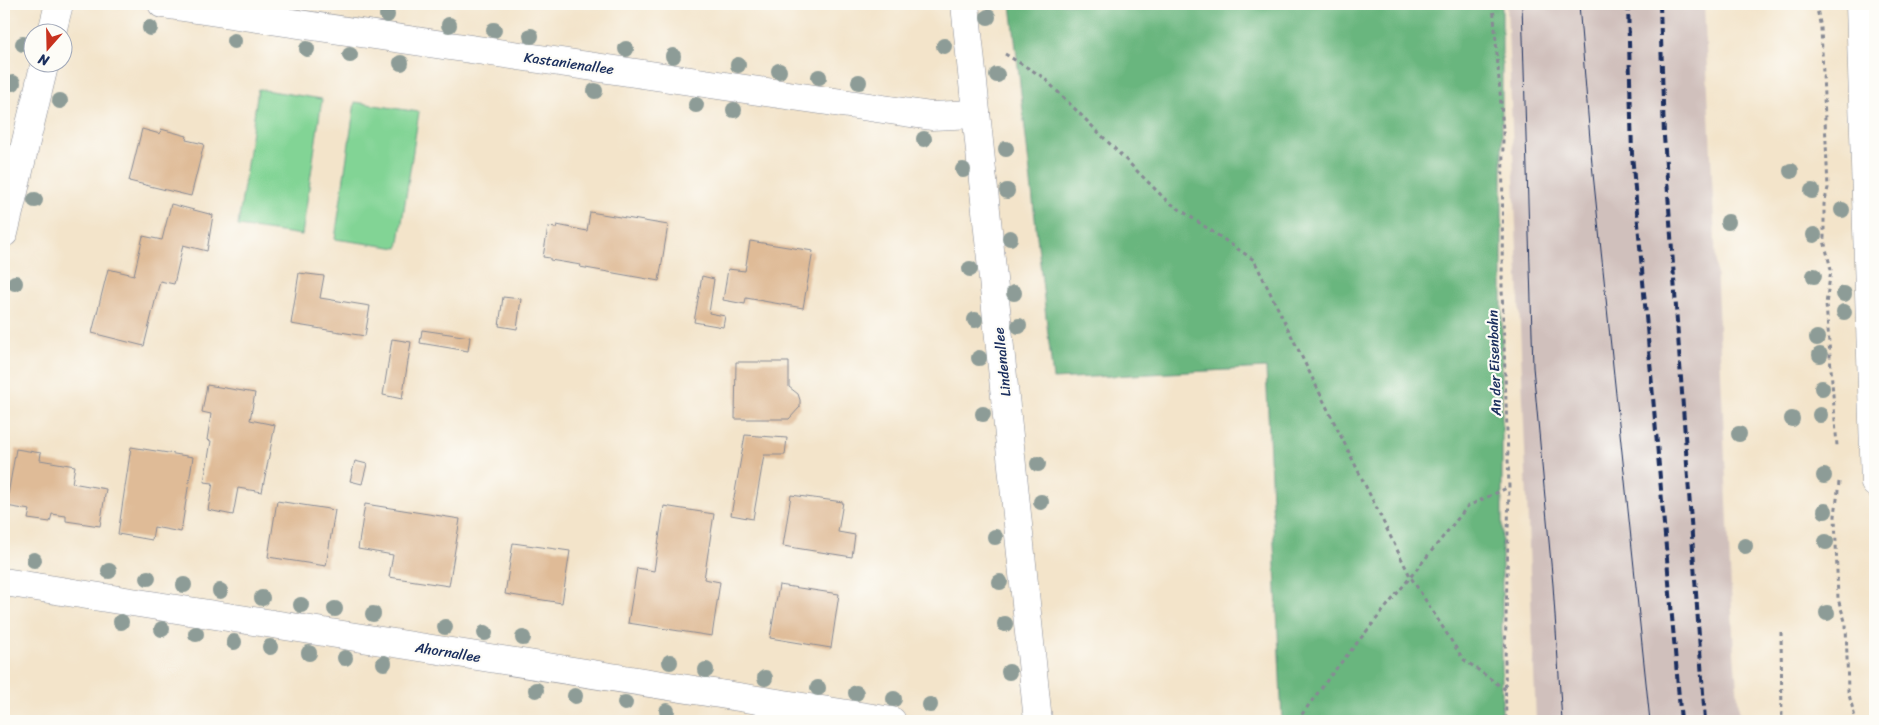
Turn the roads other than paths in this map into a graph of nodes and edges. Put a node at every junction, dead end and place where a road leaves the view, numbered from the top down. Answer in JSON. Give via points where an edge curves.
{"nodes":[{"id":1,"x":59,"y":4,"type":"edge"},
{"id":2,"x":162,"y":4,"type":"edge"},
{"id":3,"x":965,"y":4,"type":"edge"},
{"id":4,"x":1860,"y":4,"type":"edge"},
{"id":5,"x":54,"y":22,"type":"edge"},
{"id":6,"x":42,"y":72,"type":"edge"},
{"id":7,"x":976,"y":114,"type":"junction"},
{"id":8,"x":1870,"y":123,"type":"edge"},
{"id":9,"x":4,"y":232,"type":"edge"},
{"id":10,"x":1875,"y":482,"type":"edge"},
{"id":11,"x":4,"y":582,"type":"edge"},
{"id":12,"x":892,"y":721,"type":"edge"},
{"id":13,"x":1038,"y":721,"type":"edge"}],
"edges":[{"from":1,"to":5,"type":"street"},
{"from":2,"to":7,"type":"street","name":"Kastanienallee","via":[[931,116]]},
{"from":3,"to":7,"type":"street","name":"Lindenallee"},
{"from":4,"to":8,"type":"street"},
{"from":6,"to":9,"type":"street"},
{"from":7,"to":13,"type":"street","name":"Lindenallee"},
{"from":8,"to":10,"type":"street"},
{"from":11,"to":12,"type":"street","name":"Ahornallee"}]}
